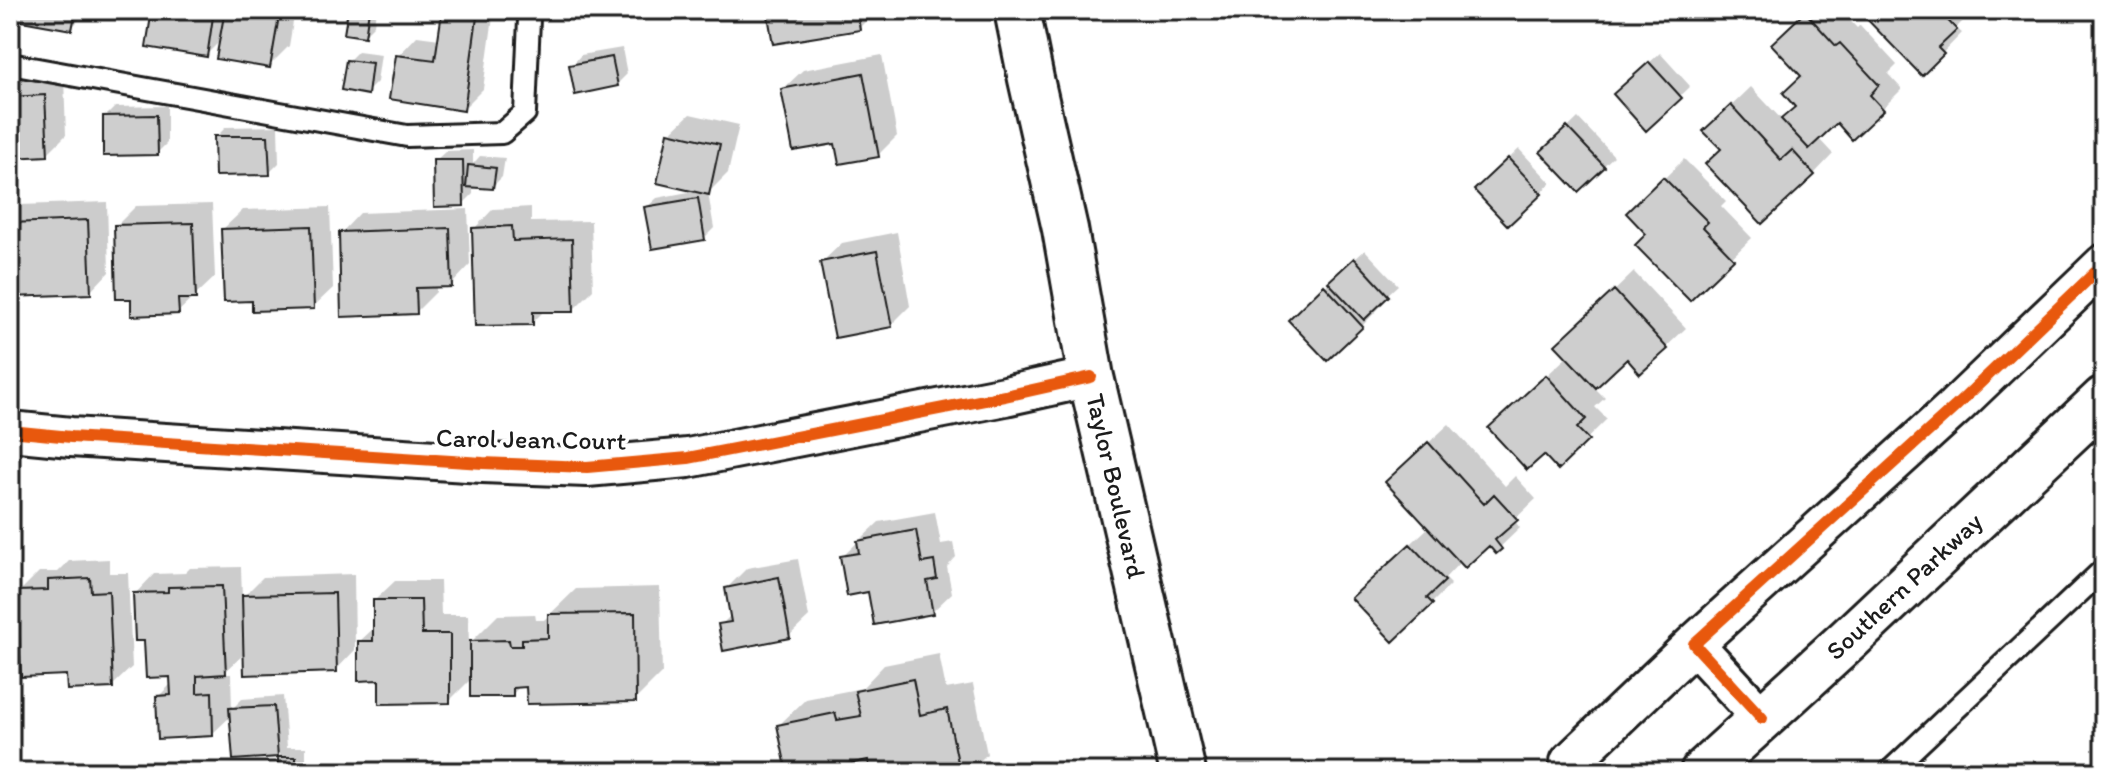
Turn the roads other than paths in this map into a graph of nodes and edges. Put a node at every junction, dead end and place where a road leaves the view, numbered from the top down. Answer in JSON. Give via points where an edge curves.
{"nodes":[{"id":1,"x":527,"y":10,"type":"edge"},
{"id":2,"x":1017,"y":10,"type":"edge"},
{"id":3,"x":10,"y":64,"type":"edge"},
{"id":4,"x":2104,"y":264,"type":"edge"},
{"id":5,"x":1091,"y":377,"type":"junction"},
{"id":6,"x":2104,"y":399,"type":"edge"},
{"id":7,"x":10,"y":431,"type":"edge"},
{"id":8,"x":2104,"y":569,"type":"edge"},
{"id":9,"x":1694,"y":644,"type":"junction"},
{"id":10,"x":1762,"y":718,"type":"junction"},
{"id":11,"x":1570,"y":762,"type":"dead end"},
{"id":12,"x":1183,"y":772,"type":"edge"},
{"id":13,"x":1703,"y":772,"type":"edge"},
{"id":14,"x":1889,"y":772,"type":"edge"}],
"edges":[{"from":1,"to":3,"type":"lane","via":[[525,113],[502,133],[407,136]]},
{"from":2,"to":5,"type":"main road","name":"Taylor Boulevard"},
{"from":4,"to":9,"type":"street"},
{"from":5,"to":7,"type":"street","name":"Carol Jean Court","via":[[688,458],[587,467]]},
{"from":5,"to":12,"type":"main road","name":"Taylor Boulevard"},
{"from":6,"to":10,"type":"main road","name":"Southern Parkway"},
{"from":8,"to":14,"type":"lane"},
{"from":9,"to":10,"type":"street"},
{"from":9,"to":11,"type":"street"},
{"from":10,"to":13,"type":"main road","name":"Southern Parkway"}]}
